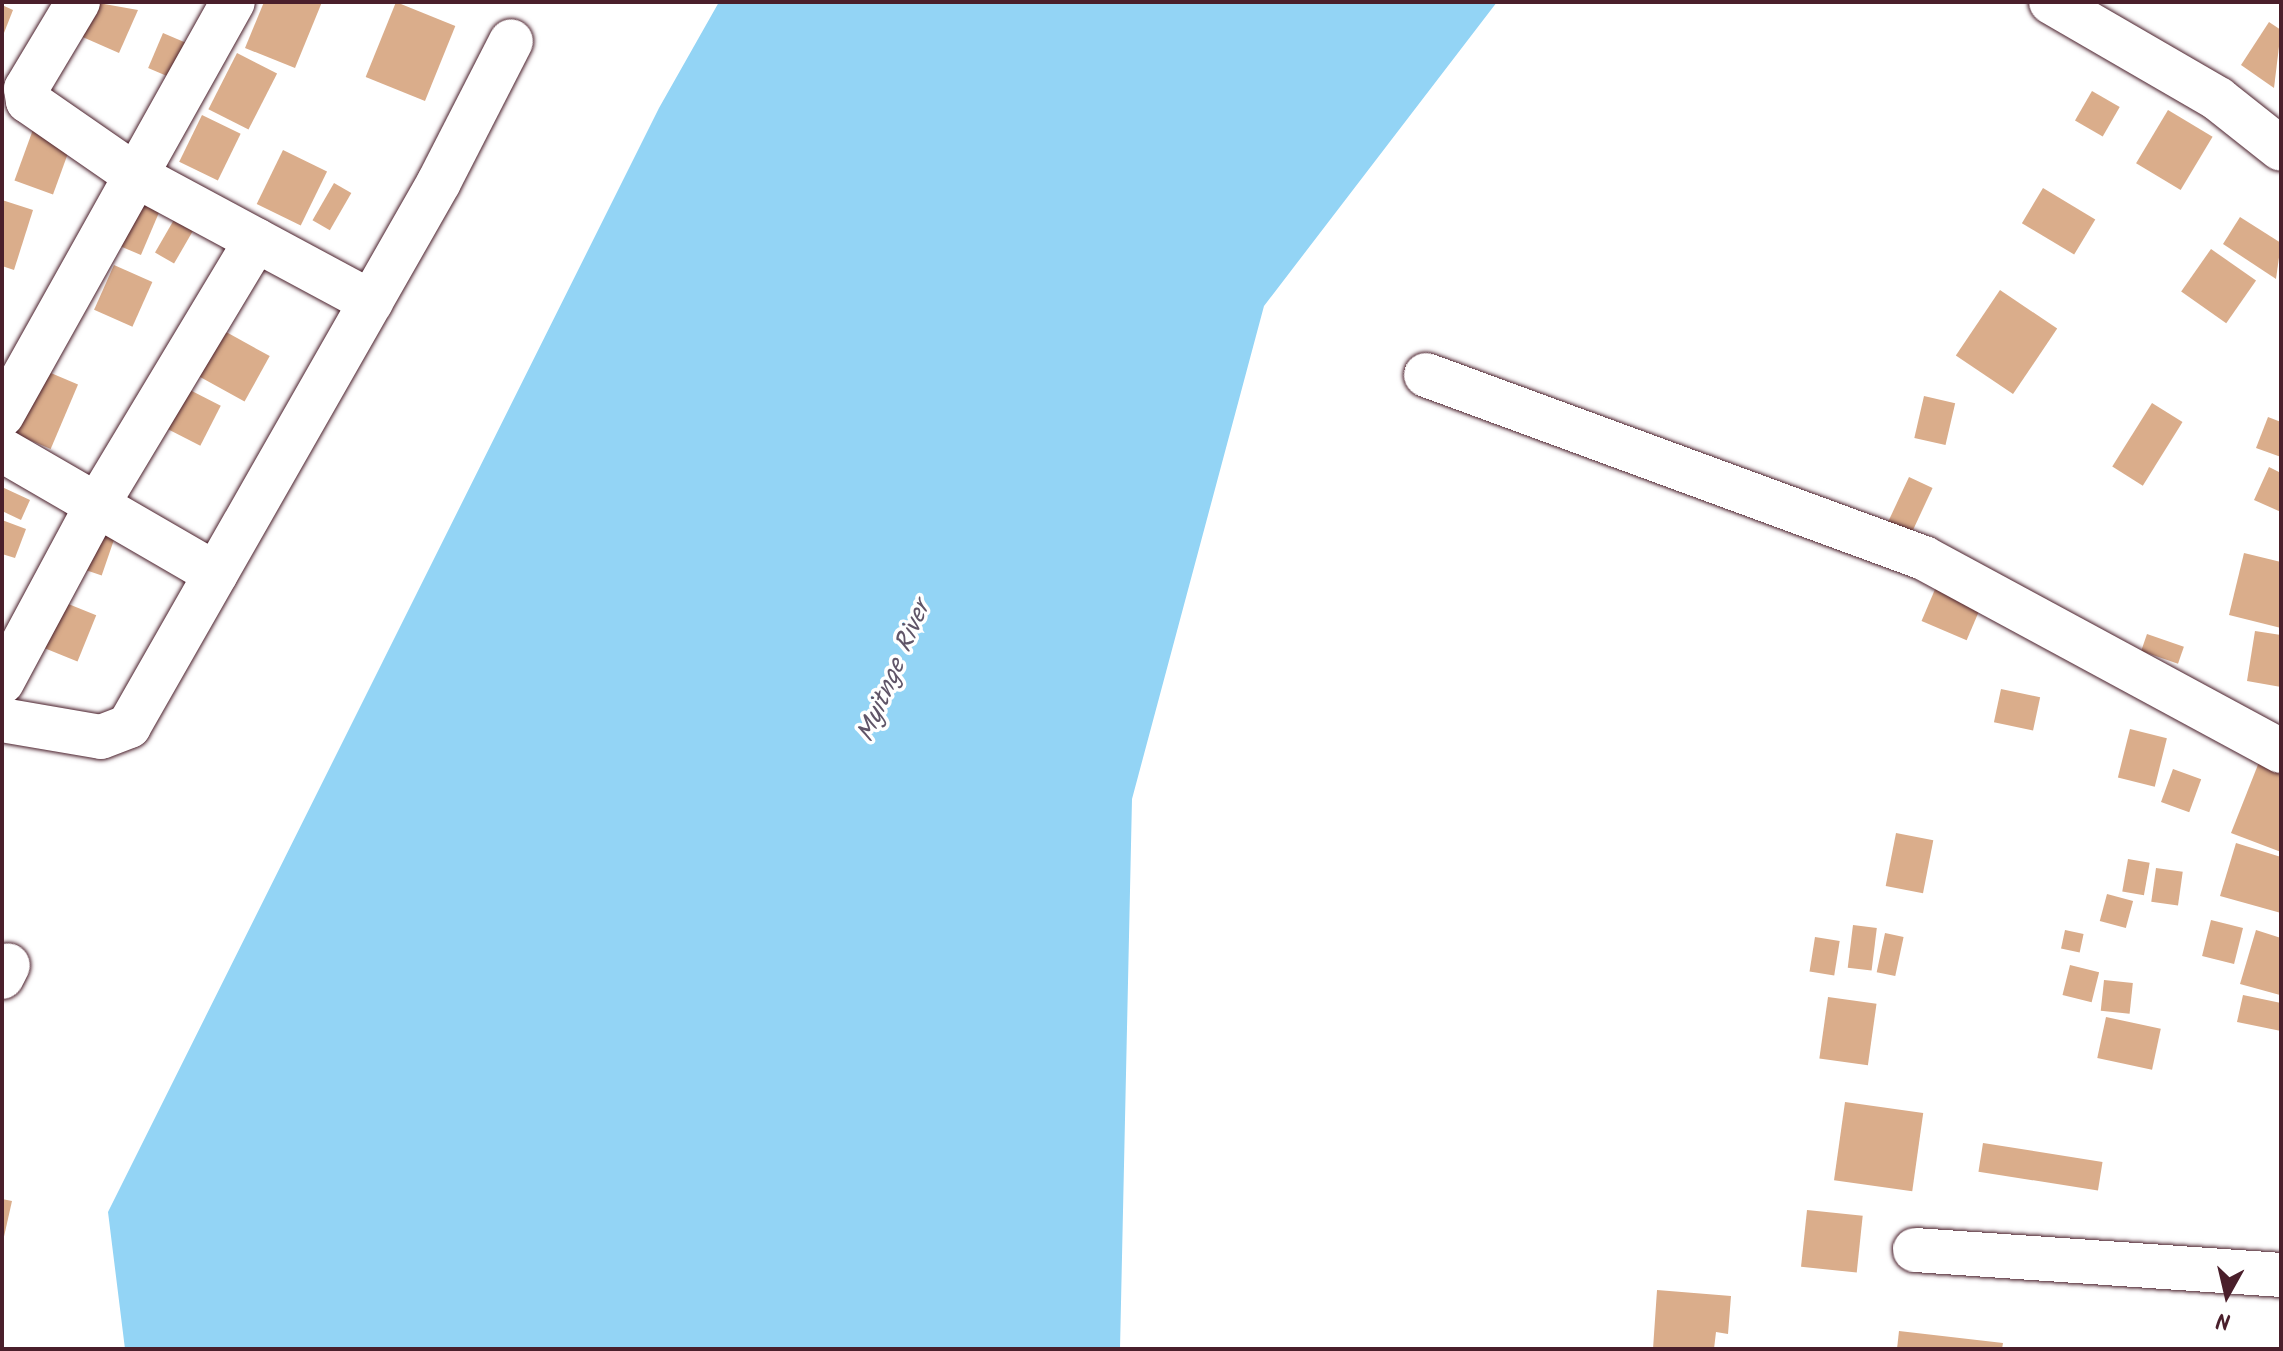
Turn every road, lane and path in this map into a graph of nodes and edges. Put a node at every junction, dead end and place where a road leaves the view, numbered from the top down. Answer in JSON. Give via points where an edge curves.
{"nodes":[{"id":1,"x":78,"y":2,"type":"edge"},
{"id":2,"x":233,"y":2,"type":"edge"},
{"id":3,"x":2051,"y":2,"type":"edge"},
{"id":4,"x":511,"y":41,"type":"dead end"},
{"id":5,"x":2281,"y":149,"type":"edge"},
{"id":6,"x":135,"y":175,"type":"junction"},
{"id":7,"x":256,"y":240,"type":"junction"},
{"id":8,"x":371,"y":302,"type":"junction"},
{"id":9,"x":1426,"y":375,"type":"dead end"},
{"id":10,"x":2,"y":415,"type":"edge"},
{"id":11,"x":2,"y":450,"type":"edge"},
{"id":12,"x":97,"y":505,"type":"junction"},
{"id":13,"x":216,"y":574,"type":"junction"},
{"id":14,"x":2,"y":682,"type":"edge"},
{"id":15,"x":2,"y":720,"type":"edge"},
{"id":16,"x":2281,"y":751,"type":"edge"},
{"id":17,"x":1915,"y":1250,"type":"dead end"},
{"id":18,"x":2281,"y":1275,"type":"edge"}],
"edges":[{"from":1,"to":6,"type":"street","via":[[25,95]]},
{"from":2,"to":6,"type":"street"},
{"from":3,"to":5,"type":"street","via":[[2218,99]]},
{"from":4,"to":8,"type":"street"},
{"from":6,"to":7,"type":"street"},
{"from":6,"to":10,"type":"street"},
{"from":7,"to":8,"type":"street"},
{"from":7,"to":12,"type":"street"},
{"from":8,"to":13,"type":"street"},
{"from":9,"to":16,"type":"street","via":[[1924,558]]},
{"from":11,"to":12,"type":"street"},
{"from":12,"to":13,"type":"street"},
{"from":12,"to":14,"type":"street"},
{"from":13,"to":15,"type":"street","via":[[123,732],[101,737]]},
{"from":17,"to":18,"type":"street"}]}
